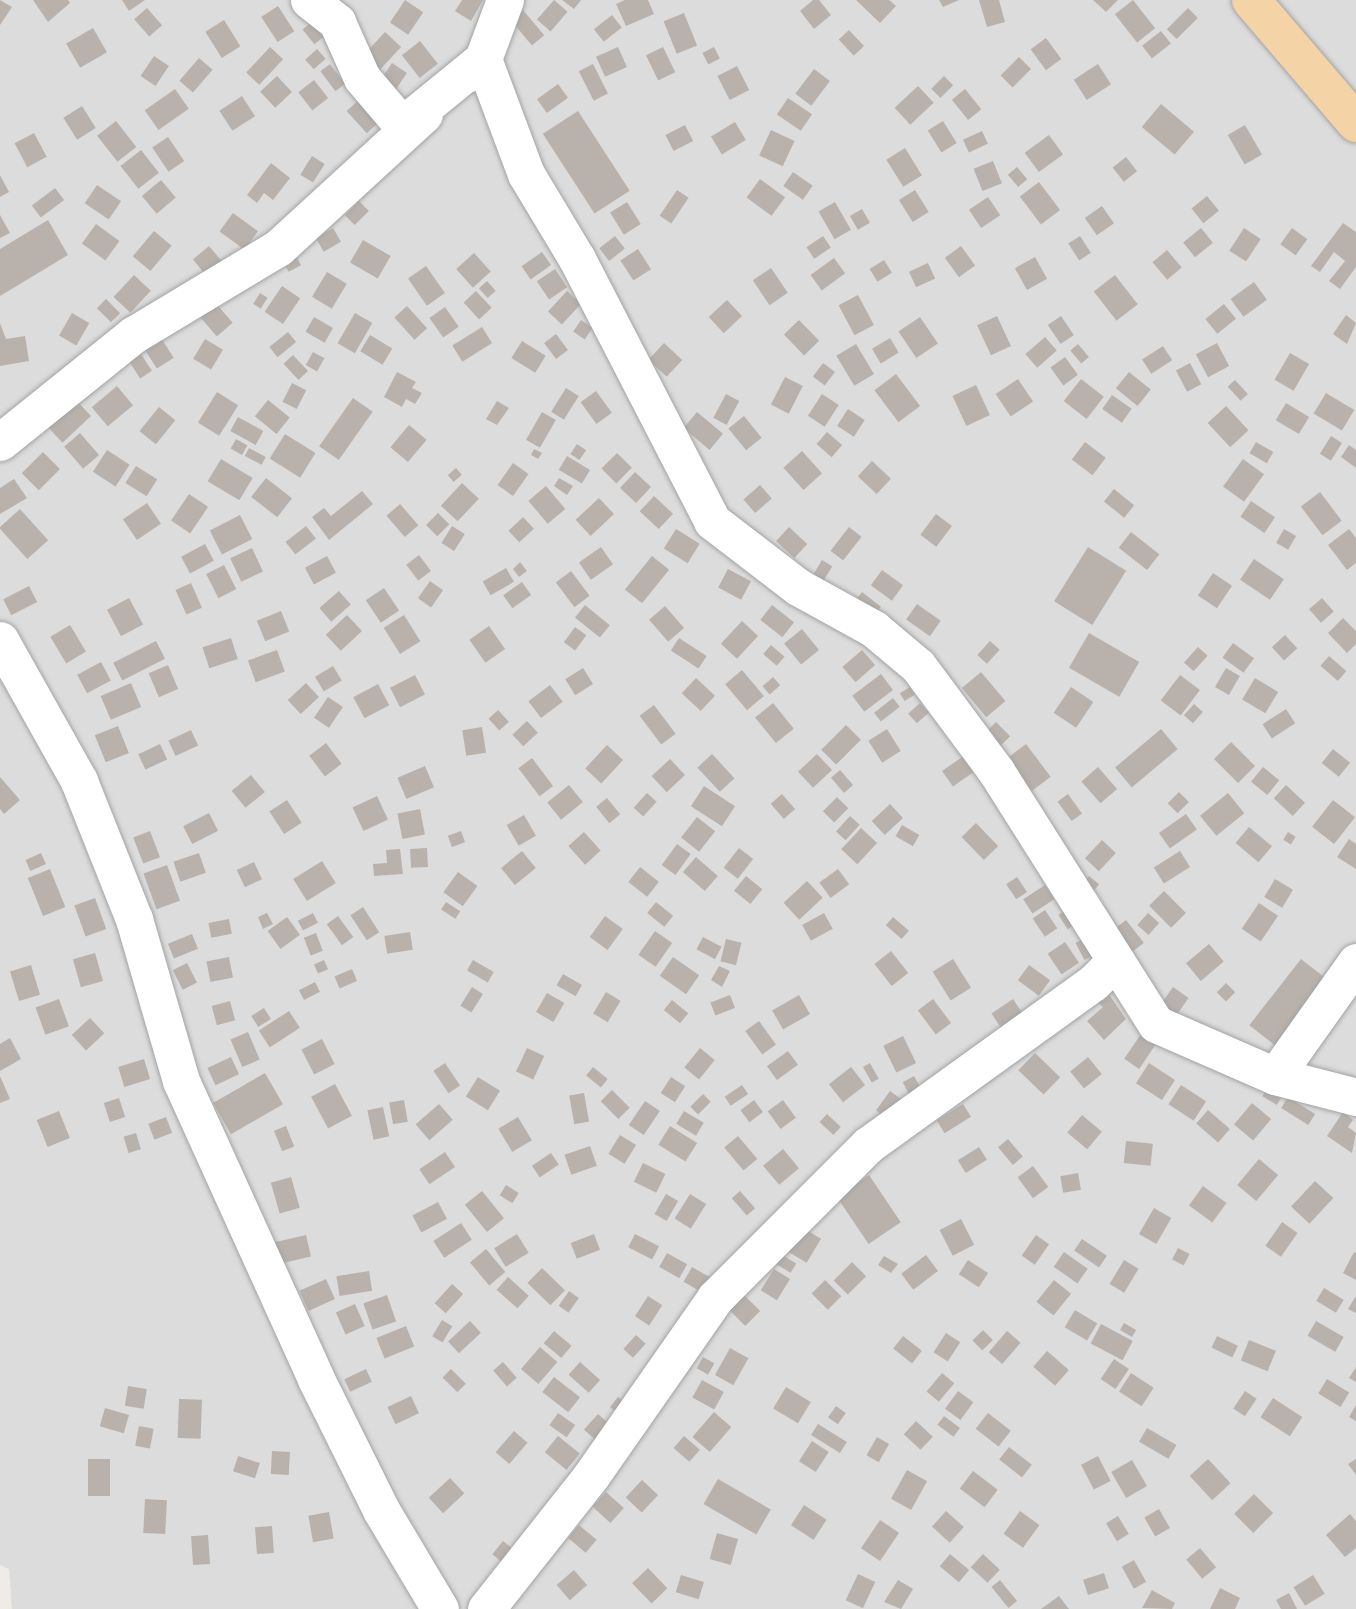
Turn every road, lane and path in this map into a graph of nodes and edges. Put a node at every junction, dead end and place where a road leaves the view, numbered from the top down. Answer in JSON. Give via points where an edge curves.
{"nodes":[{"id":1,"x":309,"y":0,"type":"edge"},
{"id":2,"x":505,"y":0,"type":"edge"},
{"id":3,"x":1251,"y":0,"type":"edge"},
{"id":4,"x":483,"y":59,"type":"junction"},
{"id":5,"x":1356,"y":123,"type":"edge"},
{"id":6,"x":0,"y":442,"type":"edge"},
{"id":7,"x":0,"y":640,"type":"edge"},
{"id":8,"x":1115,"y":961,"type":"junction"},
{"id":9,"x":1356,"y":961,"type":"edge"},
{"id":10,"x":1275,"y":1076,"type":"junction"},
{"id":11,"x":1356,"y":1097,"type":"edge"},
{"id":12,"x":440,"y":1609,"type":"edge"},
{"id":13,"x":486,"y":1609,"type":"edge"}],
"edges":[{"from":1,"to":4,"type":"street","via":[[337,22],[362,78],[402,125]]},
{"from":2,"to":4,"type":"street"},
{"from":3,"to":5,"type":"main road"},
{"from":4,"to":6,"type":"street","via":[[278,248],[134,335]]},
{"from":4,"to":8,"type":"street","via":[[526,174],[577,259],[712,521],[798,587],[874,629],[918,666],[996,771]]},
{"from":7,"to":12,"type":"street","via":[[79,781],[134,919],[181,1081],[316,1379],[382,1510]]},
{"from":8,"to":10,"type":"street","via":[[1156,1024]]},
{"from":8,"to":13,"type":"street","via":[[1093,983],[868,1145],[715,1298],[592,1476]]},
{"from":9,"to":10,"type":"street"},
{"from":10,"to":11,"type":"street"}]}
